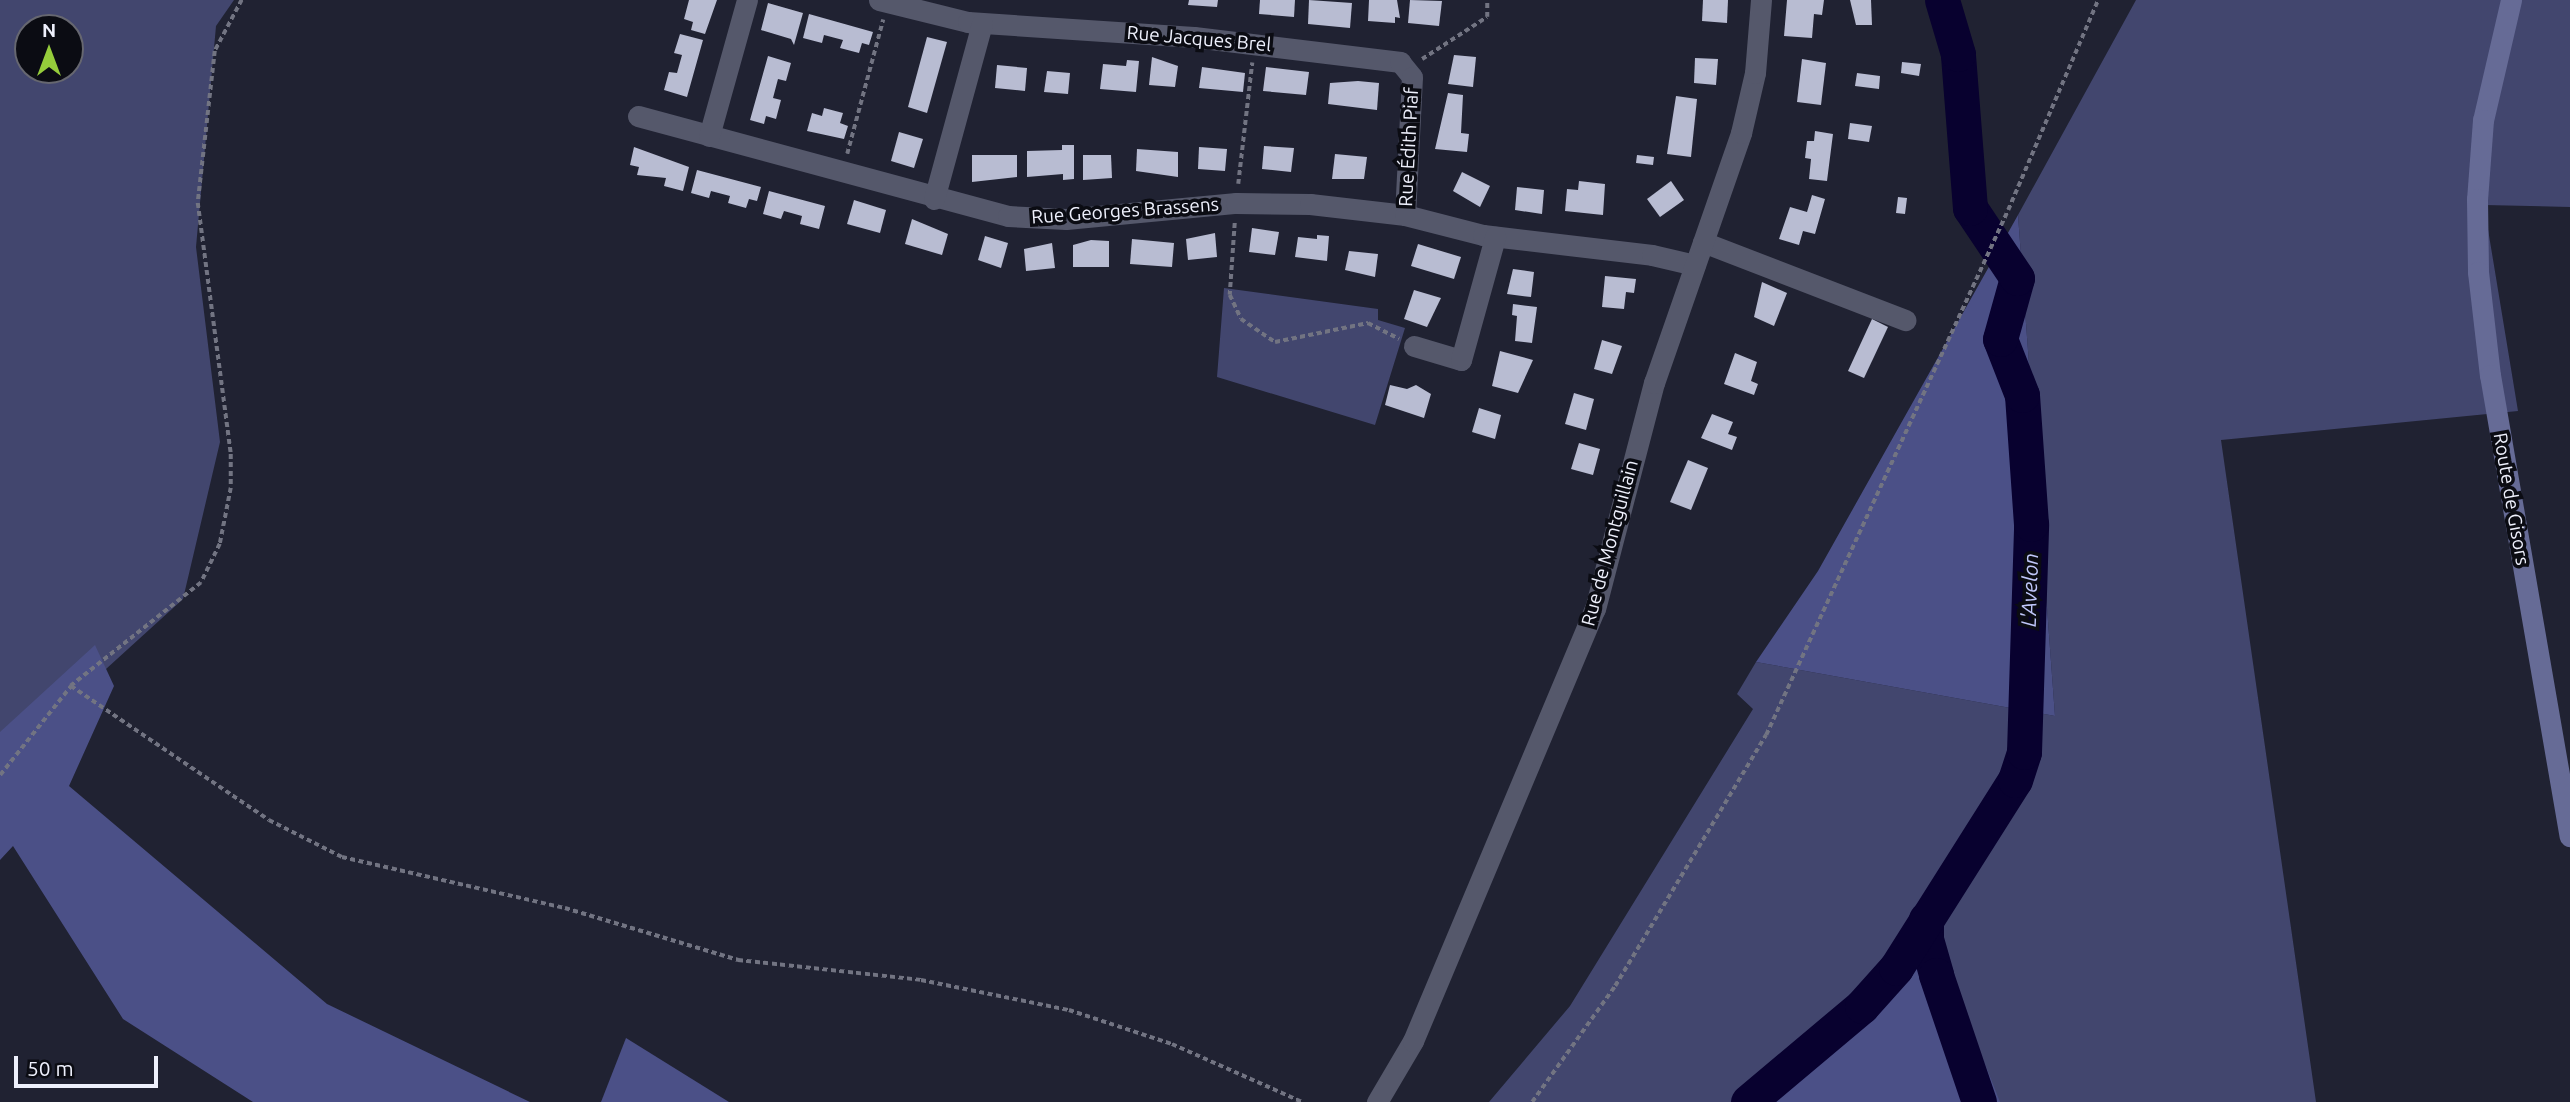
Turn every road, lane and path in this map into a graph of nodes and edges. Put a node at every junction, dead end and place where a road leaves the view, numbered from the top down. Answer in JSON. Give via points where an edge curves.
{"nodes":[{"id":1,"x":242,"y":0,"type":"edge"},
{"id":2,"x":747,"y":0,"type":"edge"},
{"id":3,"x":1487,"y":0,"type":"edge"},
{"id":4,"x":1761,"y":0,"type":"edge"},
{"id":5,"x":2098,"y":0,"type":"edge"},
{"id":6,"x":2511,"y":0,"type":"edge"},
{"id":7,"x":2525,"y":0,"type":"edge"},
{"id":8,"x":883,"y":1,"type":"edge"},
{"id":9,"x":982,"y":23,"type":"junction"},
{"id":10,"x":1254,"y":44,"type":"junction"},
{"id":11,"x":1411,"y":71,"type":"junction"},
{"id":12,"x":638,"y":116,"type":"dead end"},
{"id":13,"x":709,"y":136,"type":"junction"},
{"id":14,"x":2480,"y":160,"type":"junction"},
{"id":15,"x":846,"y":174,"type":"junction"},
{"id":16,"x":934,"y":199,"type":"junction"},
{"id":17,"x":1236,"y":203,"type":"junction"},
{"id":18,"x":1405,"y":215,"type":"junction"},
{"id":19,"x":1496,"y":237,"type":"junction"},
{"id":20,"x":1703,"y":242,"type":"junction"},
{"id":21,"x":1695,"y":265,"type":"junction"},
{"id":22,"x":1905,"y":320,"type":"dead end"},
{"id":23,"x":1414,"y":346,"type":"joint"},
{"id":24,"x":71,"y":686,"type":"junction"},
{"id":25,"x":0,"y":775,"type":"edge"},
{"id":26,"x":2570,"y":836,"type":"edge"},
{"id":27,"x":1302,"y":1102,"type":"edge"},
{"id":28,"x":1377,"y":1102,"type":"edge"},
{"id":29,"x":1532,"y":1102,"type":"edge"}],
"edges":[{"from":1,"to":24,"type":"path","via":[[213,58],[198,203],[231,454],[231,488],[220,544],[201,583]]},
{"from":2,"to":13,"type":"street"},
{"from":3,"to":11,"type":"path","via":[[1487,17],[1428,53]]},
{"from":4,"to":20,"type":"street","name":"Rue de Montguillain","via":[[1746,113]]},
{"from":5,"to":29,"type":"path","via":[[1985,261],[1766,735],[1615,986]]},
{"from":6,"to":14,"type":"main road","name":"Route de Gisors","via":[[2486,99]]},
{"from":7,"to":14,"type":"main road","name":"Route de Gisors"},
{"from":8,"to":9,"type":"street","name":"Rue Jacques Brel"},
{"from":8,"to":15,"type":"path"},
{"from":9,"to":10,"type":"street","name":"Rue Jacques Brel"},
{"from":9,"to":16,"type":"street"},
{"from":10,"to":11,"type":"street","name":"Rue Jacques Brel","via":[[1393,60]]},
{"from":10,"to":17,"type":"path"},
{"from":11,"to":18,"type":"street","name":"Rue Édith Piaf"},
{"from":12,"to":13,"type":"street","name":"Rue Georges Brassens"},
{"from":13,"to":15,"type":"street","name":"Rue Georges Brassens"},
{"from":14,"to":26,"type":"main road","name":"Route de Gisors","via":[[2476,249],[2484,332]]},
{"from":15,"to":16,"type":"street","name":"Rue Georges Brassens"},
{"from":16,"to":17,"type":"street","name":"Rue Georges Brassens","via":[[988,213],[1046,219]]},
{"from":17,"to":18,"type":"street","name":"Rue Georges Brassens","via":[[1310,204]]},
{"from":17,"to":23,"type":"path","via":[[1230,295],[1241,319],[1275,342],[1368,323]]},
{"from":18,"to":19,"type":"street","name":"Rue Édith Piaf"},
{"from":19,"to":21,"type":"street","name":"Rue Édith Piaf","via":[[1652,255]]},
{"from":19,"to":23,"type":"street","via":[[1461,360]]},
{"from":20,"to":21,"type":"street","name":"Rue de Montguillain"},
{"from":20,"to":22,"type":"street"},
{"from":21,"to":28,"type":"street","name":"Rue de Montguillain","via":[[1654,383],[1585,637],[1413,1041]]},
{"from":24,"to":25,"type":"path"},
{"from":24,"to":27,"type":"path","via":[[269,820],[342,857],[565,908],[738,960],[931,981],[1069,1010],[1172,1044]]}]}
